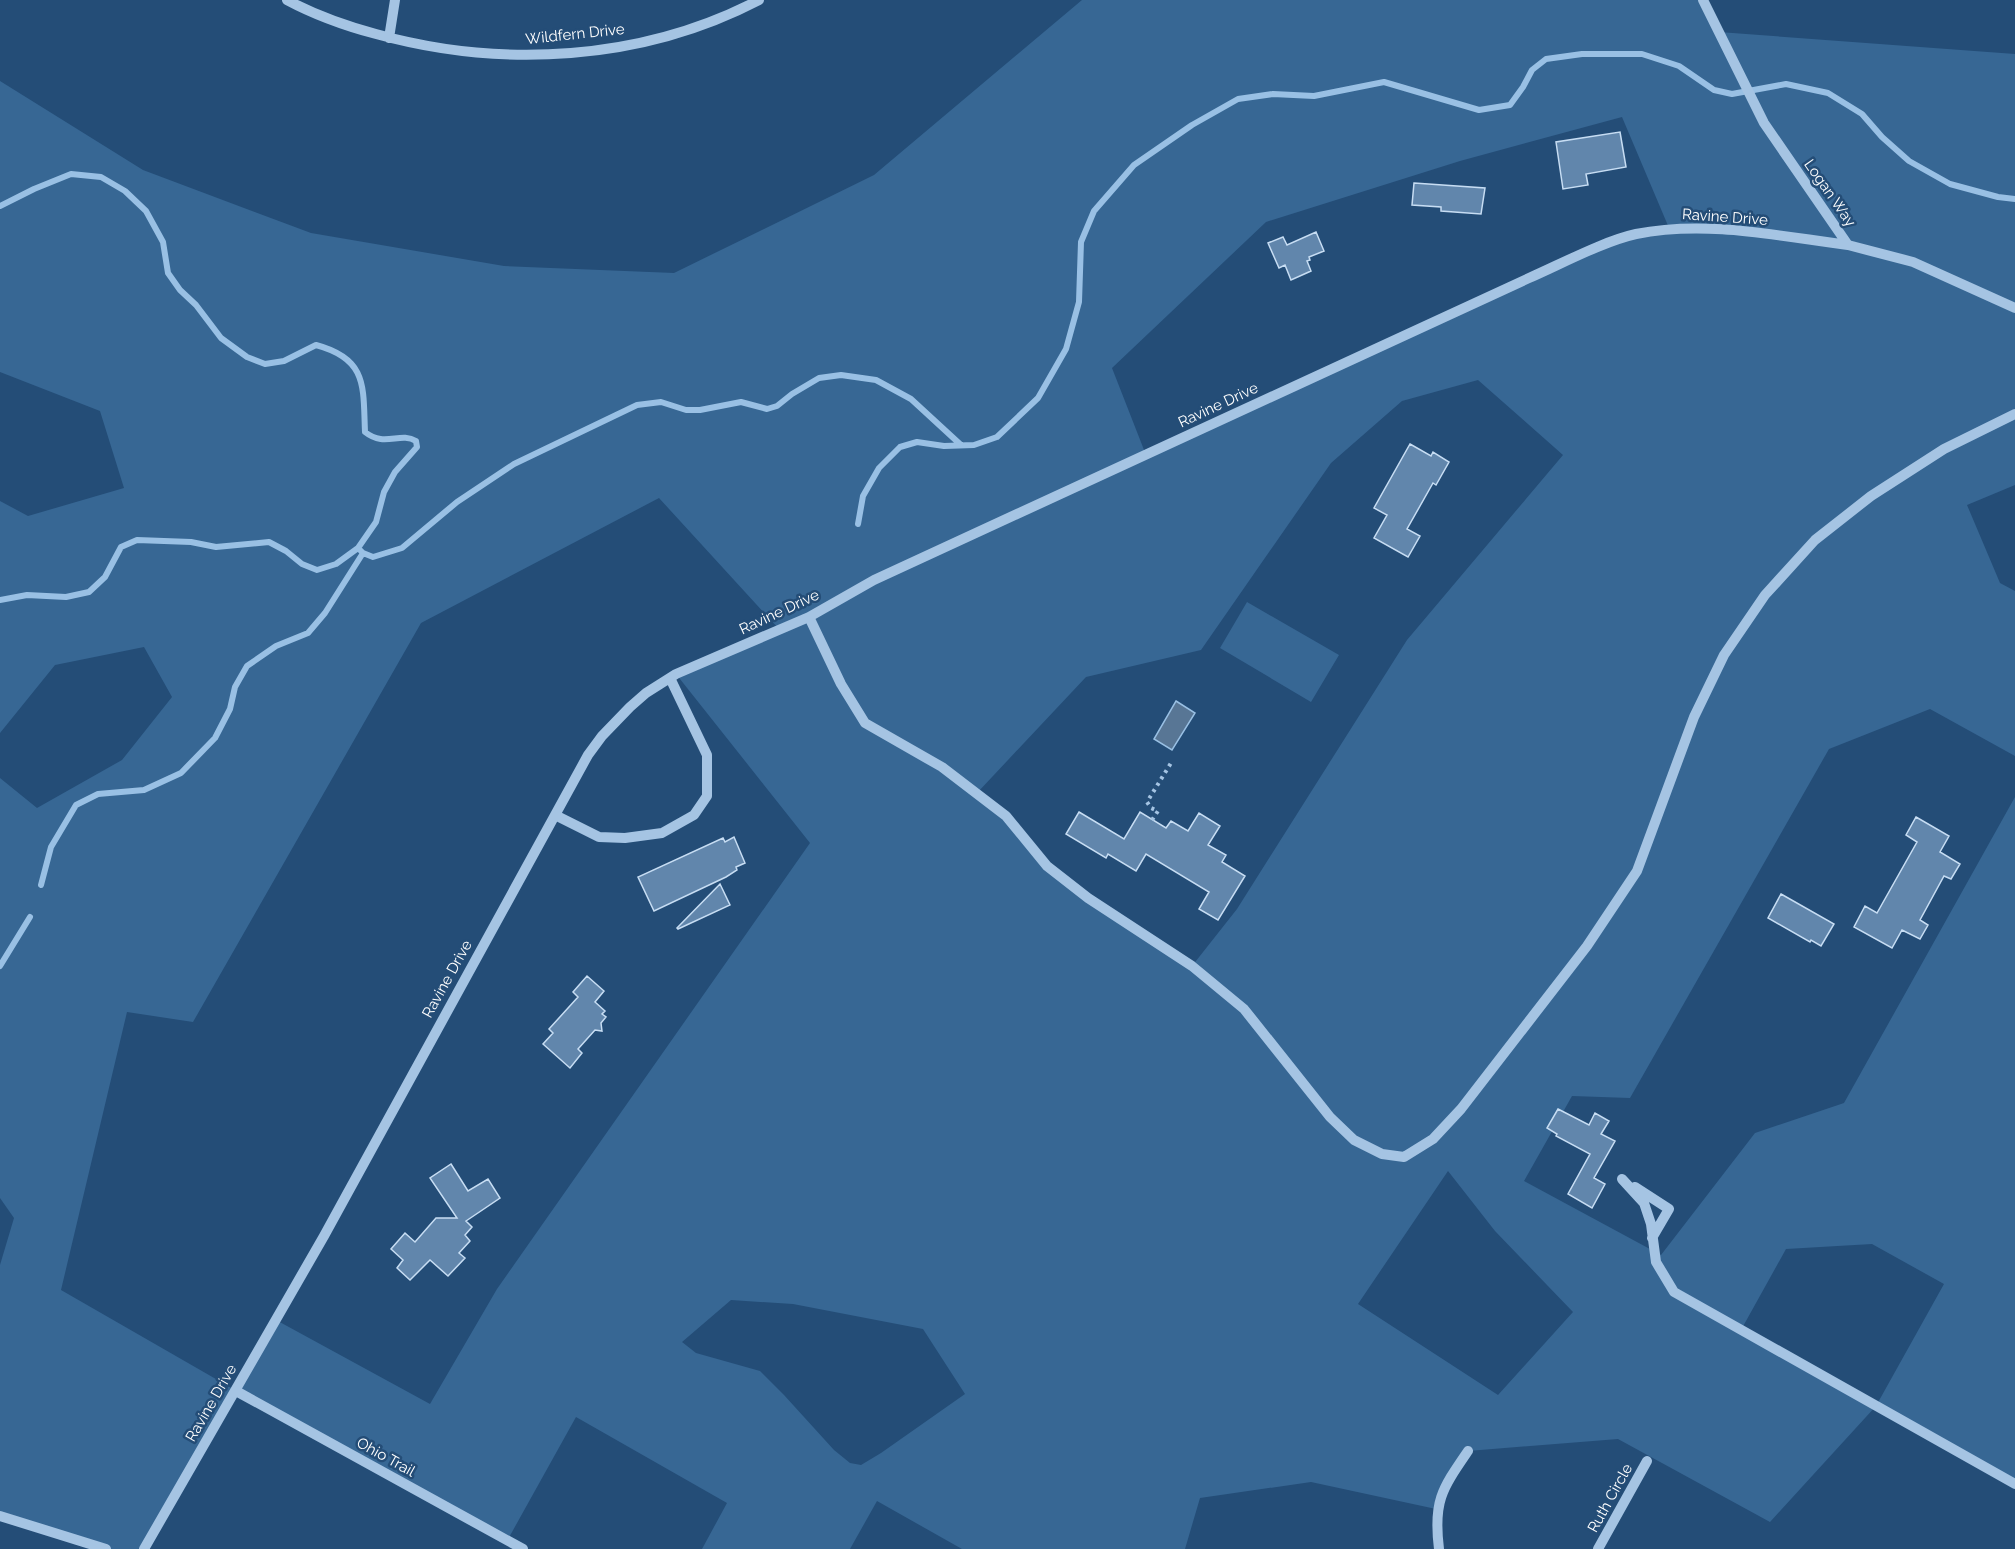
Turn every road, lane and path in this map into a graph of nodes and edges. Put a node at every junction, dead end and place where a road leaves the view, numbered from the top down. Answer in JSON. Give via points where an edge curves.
{"nodes":[{"id":1,"x":287,"y":0,"type":"edge"},
{"id":2,"x":395,"y":0,"type":"edge"},
{"id":3,"x":759,"y":0,"type":"edge"},
{"id":4,"x":1703,"y":0,"type":"edge"},
{"id":5,"x":389,"y":38,"type":"junction"},
{"id":6,"x":1848,"y":245,"type":"junction"},
{"id":7,"x":2015,"y":308,"type":"edge"},
{"id":8,"x":2015,"y":414,"type":"edge"},
{"id":9,"x":809,"y":617,"type":"junction"},
{"id":10,"x":670,"y":678,"type":"junction"},
{"id":11,"x":1171,"y":763,"type":"dead end"},
{"id":12,"x":555,"y":815,"type":"junction"},
{"id":13,"x":1152,"y":819,"type":"dead end"},
{"id":14,"x":1652,"y":1238,"type":"junction"},
{"id":15,"x":236,"y":1390,"type":"junction"},
{"id":16,"x":1468,"y":1451,"type":"dead end"},
{"id":17,"x":1647,"y":1461,"type":"dead end"},
{"id":18,"x":2015,"y":1484,"type":"edge"},
{"id":19,"x":0,"y":1516,"type":"edge"},
{"id":20,"x":106,"y":1549,"type":"edge"},
{"id":21,"x":144,"y":1549,"type":"edge"},
{"id":22,"x":523,"y":1549,"type":"edge"},
{"id":23,"x":1439,"y":1549,"type":"edge"},
{"id":24,"x":1598,"y":1549,"type":"edge"}],
"edges":[{"from":1,"to":5,"type":"street","name":"Wildfern Drive","via":[[350,27]]},
{"from":2,"to":5,"type":"street"},
{"from":3,"to":5,"type":"street","name":"Wildfern Drive","via":[[702,25],[655,39],[574,53],[478,54]]},
{"from":4,"to":6,"type":"street","name":"Logan Way","via":[[1764,123]]},
{"from":6,"to":7,"type":"street","name":"Logan Way","via":[[1913,262]]},
{"from":6,"to":9,"type":"street","name":"Ravine Drive","via":[[1686,228],[1634,234],[1529,278],[874,580]]},
{"from":8,"to":9,"type":"street","via":[[1944,449],[1871,496],[1815,540],[1765,595],[1724,655],[1694,717],[1637,872],[1587,946],[1461,1109],[1433,1139],[1404,1157],[1382,1154],[1354,1140],[1330,1117],[1244,1009],[1192,966],[1088,898],[1047,866],[1006,816],[942,767],[865,723],[841,684]]},
{"from":9,"to":10,"type":"street","name":"Ravine Drive"},
{"from":10,"to":12,"type":"street","name":"Ravine Drive","via":[[646,693],[602,736]]},
{"from":10,"to":12,"type":"street","via":[[707,755],[707,796],[694,815],[662,833],[625,838],[599,837]]},
{"from":11,"to":13,"type":"path","via":[[1147,802],[1158,811]]},
{"from":12,"to":15,"type":"street","name":"Ravine Drive"},
{"from":14,"to":14,"type":"street","via":[[1644,1203],[1622,1179],[1670,1209]]},
{"from":14,"to":18,"type":"street","via":[[1656,1262],[1674,1292]]},
{"from":15,"to":21,"type":"street","name":"Ravine Drive"},
{"from":15,"to":22,"type":"street","name":"Ohio Trail"},
{"from":16,"to":23,"type":"street","via":[[1446,1483],[1436,1509]]},
{"from":17,"to":24,"type":"street","name":"Ruth Circle"},
{"from":19,"to":20,"type":"street"}]}
